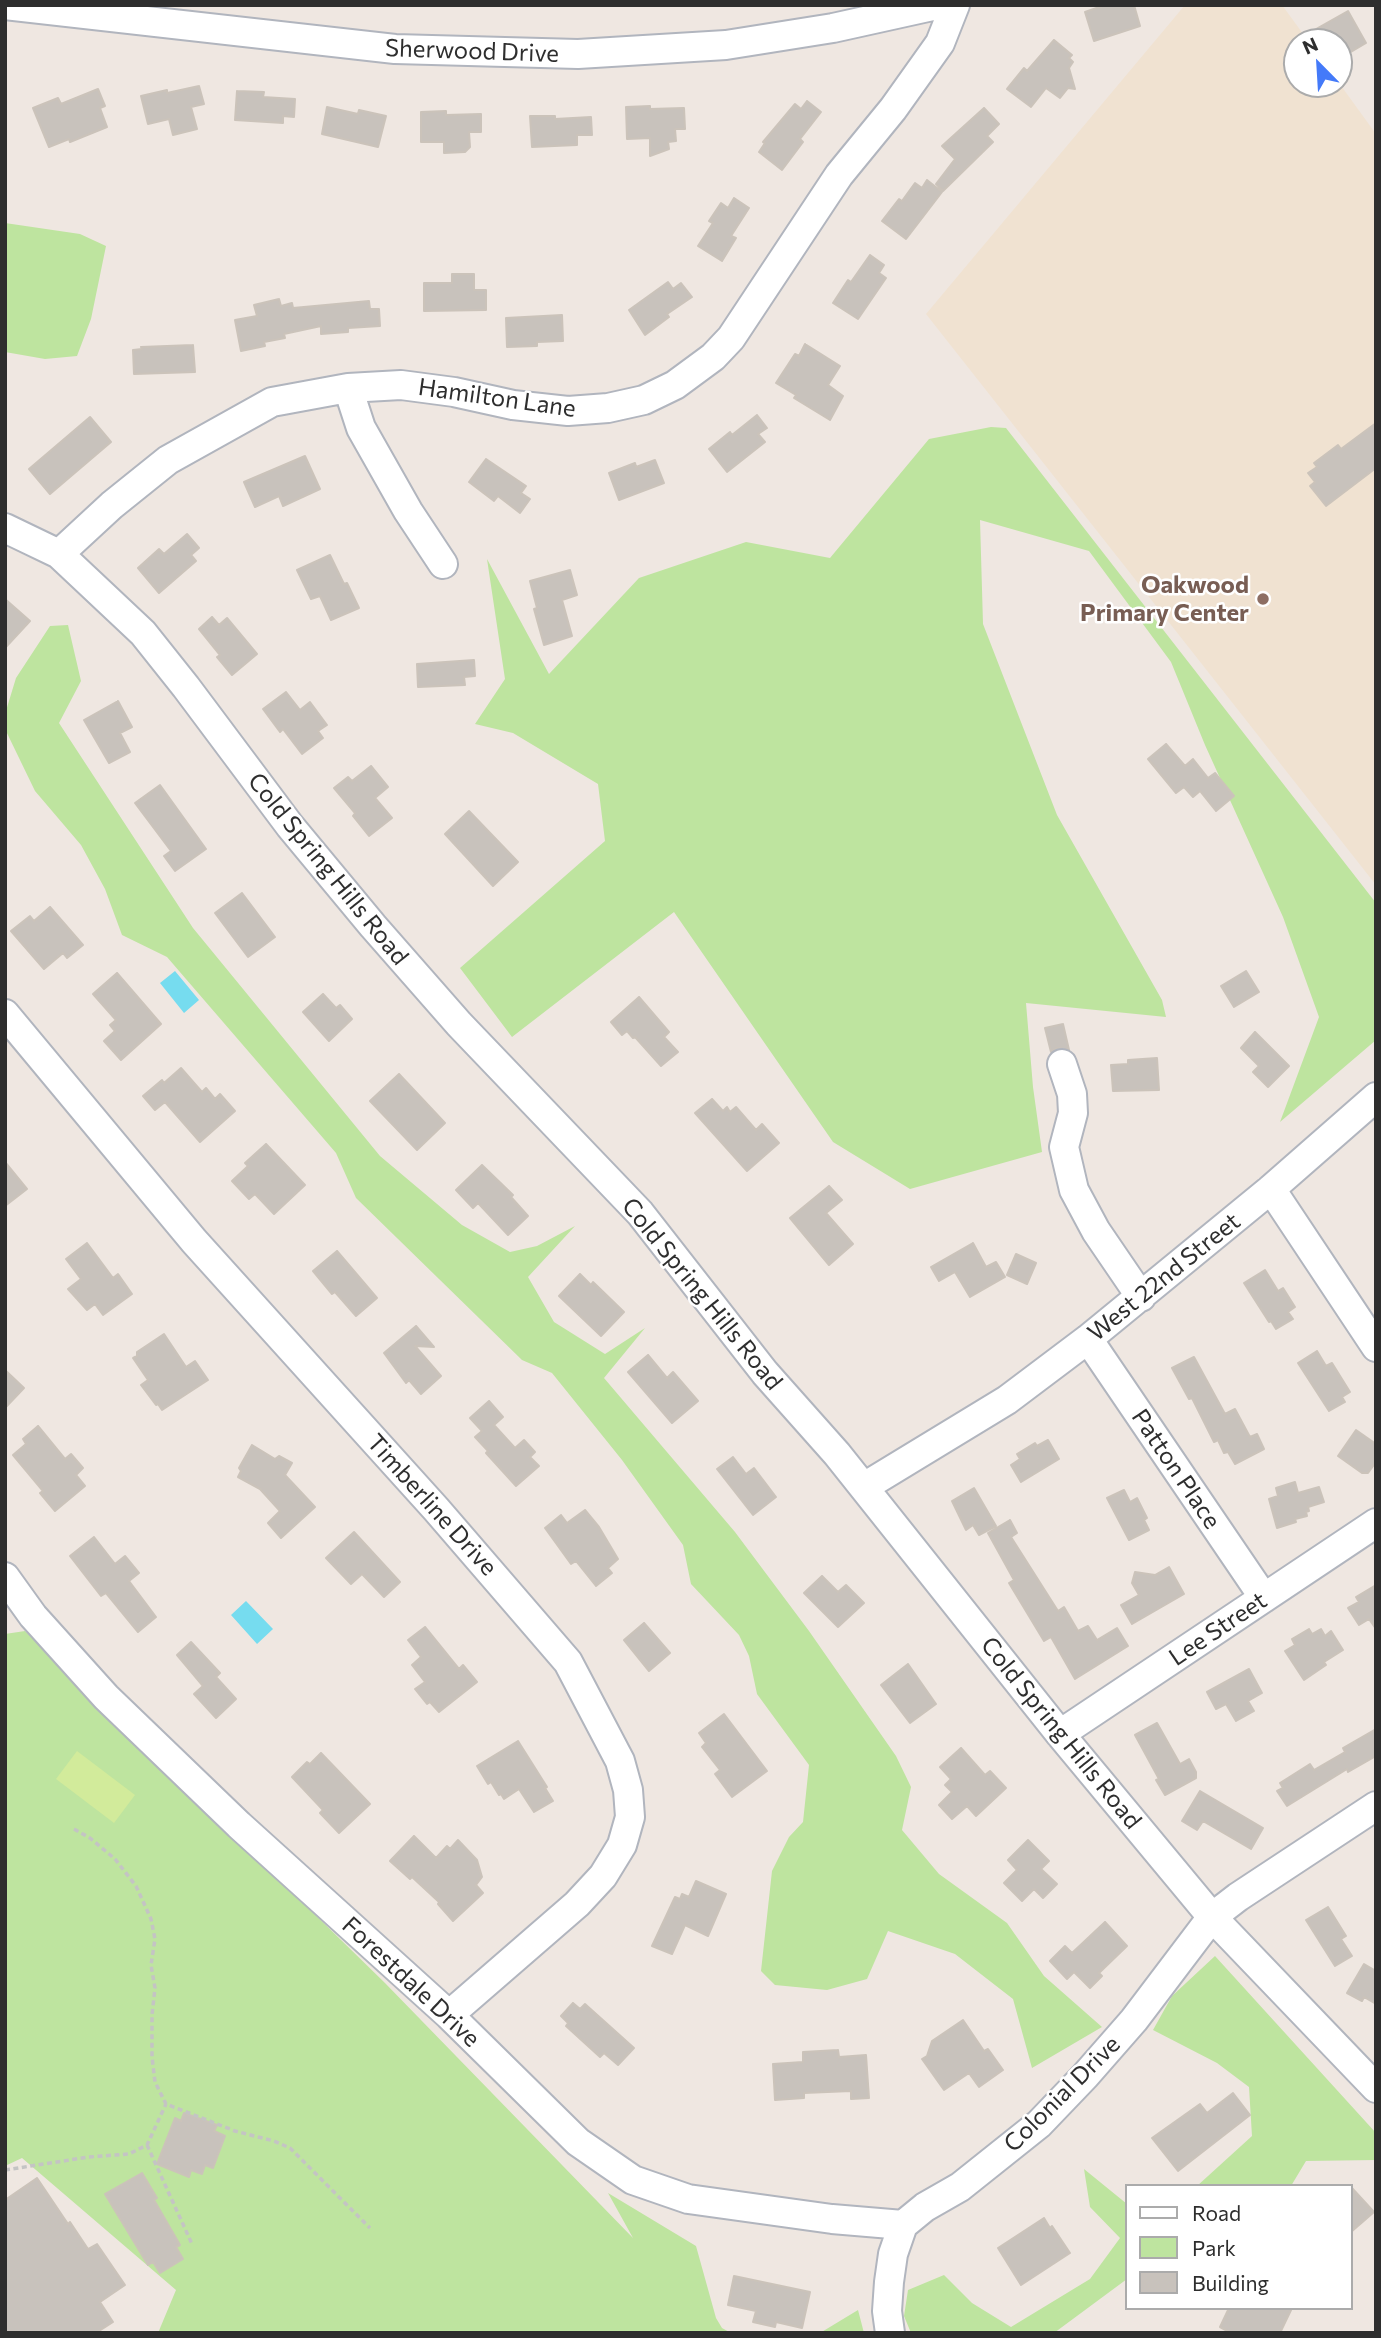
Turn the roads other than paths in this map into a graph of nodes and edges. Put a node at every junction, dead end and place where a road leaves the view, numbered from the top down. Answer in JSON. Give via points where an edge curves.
{"nodes":[{"id":1,"x":5,"y":5,"type":"edge"},
{"id":2,"x":937,"y":5,"type":"edge"},
{"id":3,"x":955,"y":5,"type":"edge"},
{"id":4,"x":348,"y":388,"type":"junction"},
{"id":5,"x":5,"y":528,"type":"edge"},
{"id":6,"x":59,"y":554,"type":"junction"},
{"id":7,"x":443,"y":564,"type":"dead end"},
{"id":8,"x":5,"y":1014,"type":"edge"},
{"id":9,"x":1062,"y":1064,"type":"dead end"},
{"id":10,"x":1376,"y":1097,"type":"edge"},
{"id":11,"x":1271,"y":1189,"type":"junction"},
{"id":12,"x":1141,"y":1297,"type":"junction"},
{"id":13,"x":1088,"y":1339,"type":"junction"},
{"id":14,"x":1376,"y":1347,"type":"edge"},
{"id":15,"x":864,"y":1487,"type":"junction"},
{"id":16,"x":1376,"y":1522,"type":"edge"},
{"id":17,"x":5,"y":1577,"type":"edge"},
{"id":18,"x":1264,"y":1598,"type":"junction"},
{"id":19,"x":33,"y":1616,"type":"junction"},
{"id":20,"x":5,"y":1621,"type":"edge"},
{"id":21,"x":1060,"y":1734,"type":"junction"},
{"id":22,"x":1376,"y":1806,"type":"edge"},
{"id":23,"x":1212,"y":1917,"type":"junction"},
{"id":24,"x":449,"y":2015,"type":"junction"},
{"id":25,"x":1376,"y":2088,"type":"edge"},
{"id":26,"x":903,"y":2225,"type":"junction"},
{"id":27,"x":890,"y":2333,"type":"edge"}],
"edges":[{"from":1,"to":2,"type":"street","name":"Sherwood Drive","via":[[395,50],[565,54],[726,45]]},
{"from":3,"to":4,"type":"street","name":"Hamilton Lane","via":[[940,43],[839,175],[731,338],[675,385],[632,403],[568,411],[401,385]]},
{"from":4,"to":6,"type":"street","name":"Hamilton Lane","via":[[272,402],[168,460]]},
{"from":4,"to":7,"type":"street","via":[[361,428]]},
{"from":5,"to":6,"type":"street","name":"Cold Spring Hills Road"},
{"from":6,"to":15,"type":"street","name":"Cold Spring Hills Road","via":[[143,634],[373,926],[459,1024],[640,1213],[765,1373]]},
{"from":8,"to":24,"type":"street","name":"Timberline Drive","via":[[194,1241],[568,1662],[620,1761],[631,1817],[603,1877]]},
{"from":9,"to":12,"type":"street","via":[[1072,1094],[1065,1147],[1074,1190]]},
{"from":10,"to":11,"type":"street","name":"West 22nd Street"},
{"from":11,"to":12,"type":"street","name":"West 22nd Street"},
{"from":11,"to":14,"type":"street"},
{"from":12,"to":13,"type":"street","name":"West 22nd Street"},
{"from":13,"to":15,"type":"street","name":"West 22nd Street","via":[[1007,1400]]},
{"from":13,"to":18,"type":"street","name":"Patton Place"},
{"from":15,"to":21,"type":"street","name":"Cold Spring Hills Road"},
{"from":16,"to":18,"type":"street","name":"Lee Street"},
{"from":17,"to":19,"type":"street","name":"Forestdale Drive"},
{"from":18,"to":21,"type":"street","name":"Lee Street"},
{"from":19,"to":20,"type":"street"},
{"from":19,"to":24,"type":"street","name":"Forestdale Drive","via":[[106,1697],[230,1816]]},
{"from":21,"to":23,"type":"street","name":"Cold Spring Hills Road"},
{"from":22,"to":23,"type":"street","name":"Colonial Drive"},
{"from":23,"to":25,"type":"street","name":"Cold Spring Hills Road"},
{"from":23,"to":26,"type":"street","name":"Colonial Drive","via":[[1134,2020],[1039,2124]]},
{"from":24,"to":26,"type":"street","name":"Forestdale Drive","via":[[578,2142],[633,2180],[688,2199],[832,2220]]},
{"from":26,"to":27,"type":"street","via":[[888,2282]]}]}
